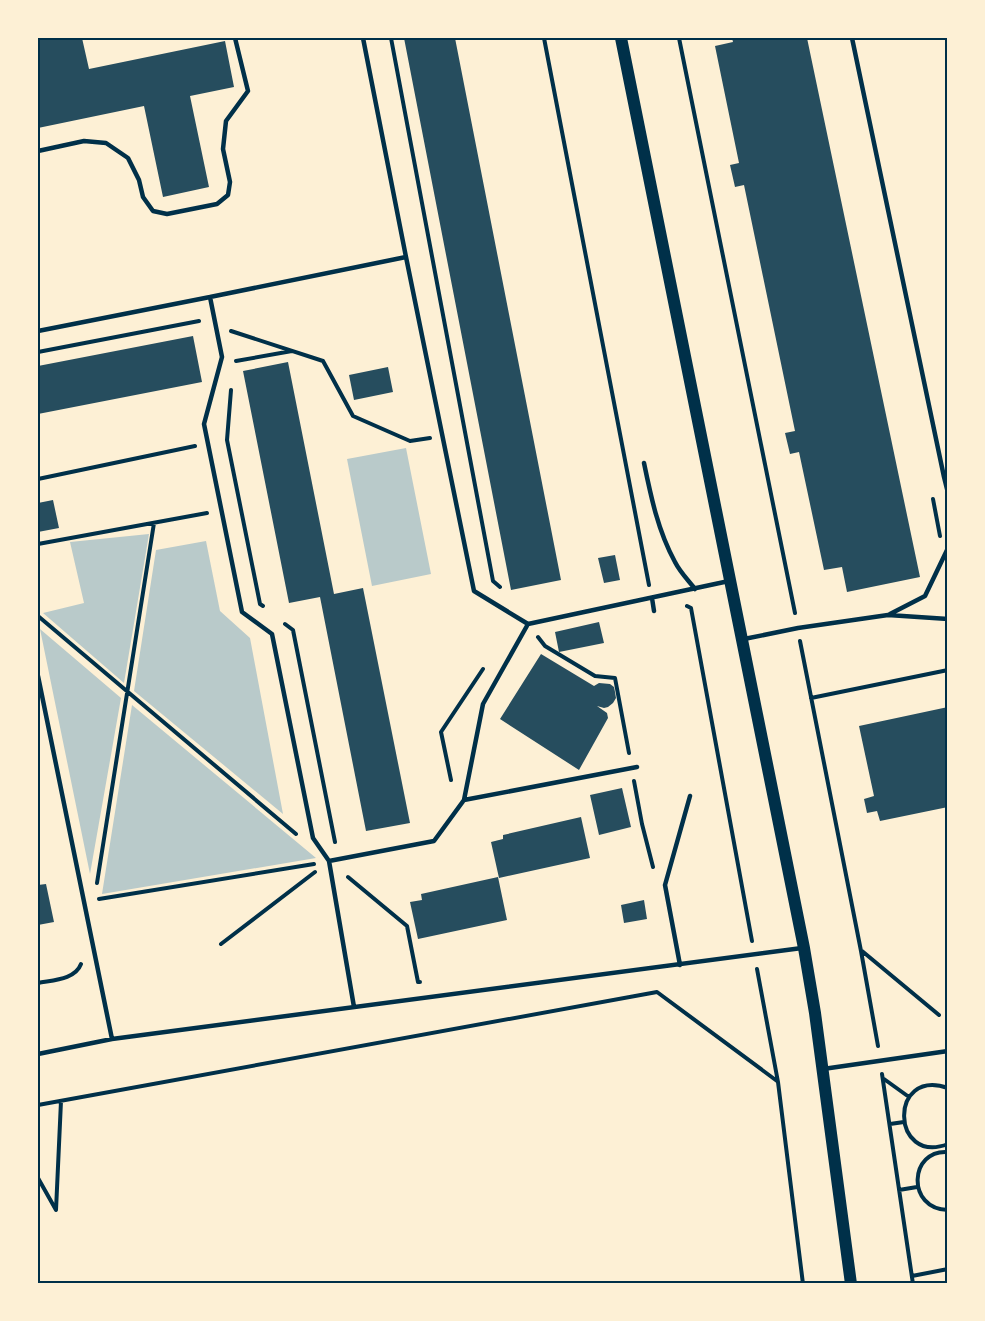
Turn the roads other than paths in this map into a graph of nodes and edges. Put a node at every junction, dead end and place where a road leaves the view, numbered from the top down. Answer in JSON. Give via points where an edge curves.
{"nodes":[{"id":1,"x":235,"y":38,"type":"edge"},
{"id":2,"x":363,"y":38,"type":"edge"},
{"id":3,"x":621,"y":38,"type":"edge"},
{"id":4,"x":852,"y":38,"type":"edge"},
{"id":5,"x":38,"y":151,"type":"edge"},
{"id":6,"x":406,"y":257,"type":"junction"},
{"id":7,"x":210,"y":297,"type":"junction"},
{"id":8,"x":38,"y":331,"type":"edge"},
{"id":9,"x":644,"y":463,"type":"dead end"},
{"id":10,"x":946,"y":477,"type":"edge"},
{"id":11,"x":948,"y":493,"type":"edge"},
{"id":12,"x":948,"y":548,"type":"edge"},
{"id":13,"x":730,"y":581,"type":"junction"},
{"id":14,"x":694,"y":589,"type":"junction"},
{"id":15,"x":652,"y":598,"type":"junction"},
{"id":16,"x":654,"y":611,"type":"dead end"},
{"id":17,"x":888,"y":615,"type":"junction"},
{"id":18,"x":948,"y":619,"type":"edge"},
{"id":19,"x":528,"y":624,"type":"junction"},
{"id":20,"x":742,"y":639,"type":"junction"},
{"id":21,"x":38,"y":676,"type":"edge"},
{"id":22,"x":635,"y":767,"type":"road end"},
{"id":23,"x":690,"y":795,"type":"dead end"},
{"id":24,"x":464,"y":800,"type":"junction"},
{"id":25,"x":330,"y":861,"type":"junction"},
{"id":26,"x":804,"y":948,"type":"junction"},
{"id":27,"x":680,"y":964,"type":"junction"},
{"id":28,"x":354,"y":1008,"type":"junction"},
{"id":29,"x":112,"y":1039,"type":"junction"},
{"id":30,"x":948,"y":1051,"type":"edge"},
{"id":31,"x":38,"y":1054,"type":"edge"},
{"id":32,"x":823,"y":1070,"type":"junction"},
{"id":33,"x":851,"y":1284,"type":"edge"}],
"edges":[{"from":1,"to":5,"type":"lane","via":[[248,91],[226,120],[223,149],[230,182],[228,195],[217,204],[167,214],[153,211],[143,197],[128,158],[106,143],[84,141]]},
{"from":2,"to":6,"type":"lane"},
{"from":3,"to":13,"type":"main road"},
{"from":4,"to":10,"type":"lane"},
{"from":6,"to":7,"type":"lane"},
{"from":6,"to":19,"type":"lane","via":[[474,591]]},
{"from":7,"to":8,"type":"lane"},
{"from":7,"to":25,"type":"lane","via":[[222,357],[204,424],[242,612],[272,634],[313,838]]},
{"from":9,"to":14,"type":"lane","via":[[663,537]]},
{"from":10,"to":11,"type":"lane"},
{"from":12,"to":17,"type":"lane","via":[[926,597]]},
{"from":13,"to":14,"type":"lane"},
{"from":13,"to":20,"type":"main road"},
{"from":14,"to":15,"type":"lane"},
{"from":15,"to":16,"type":"lane"},
{"from":15,"to":19,"type":"lane"},
{"from":17,"to":18,"type":"lane"},
{"from":17,"to":20,"type":"lane"},
{"from":19,"to":24,"type":"lane","via":[[483,704]]},
{"from":20,"to":26,"type":"main road"},
{"from":21,"to":29,"type":"lane"},
{"from":22,"to":24,"type":"lane"},
{"from":23,"to":27,"type":"lane","via":[[666,885]]},
{"from":24,"to":25,"type":"lane","via":[[434,841]]},
{"from":25,"to":28,"type":"lane"},
{"from":26,"to":27,"type":"lane"},
{"from":26,"to":32,"type":"main road"},
{"from":27,"to":28,"type":"lane"},
{"from":28,"to":29,"type":"lane"},
{"from":29,"to":31,"type":"lane"},
{"from":30,"to":32,"type":"lane"},
{"from":32,"to":33,"type":"main road"}]}
